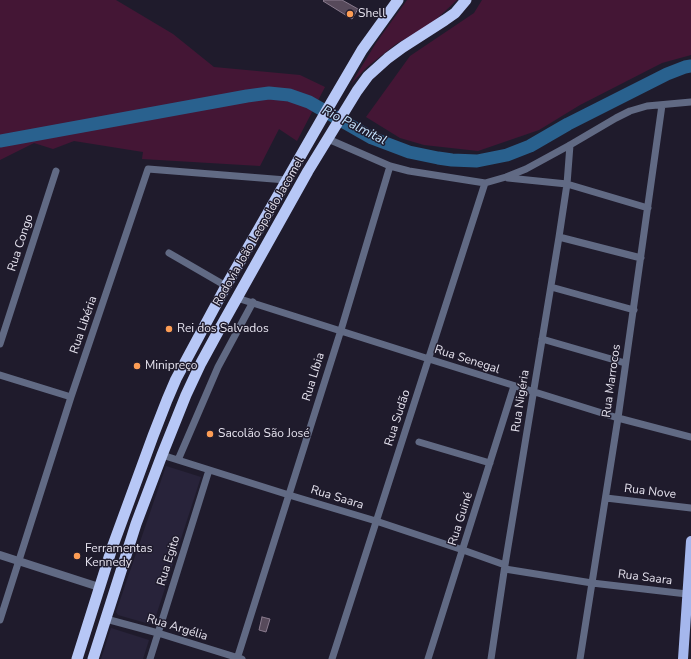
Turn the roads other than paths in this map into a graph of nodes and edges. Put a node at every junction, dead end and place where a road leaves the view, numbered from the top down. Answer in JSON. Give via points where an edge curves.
{"nodes":[{"id":1,"x":398,"y":0,"type":"edge"},
{"id":2,"x":466,"y":0,"type":"edge"},
{"id":3,"x":691,"y":102,"type":"edge"},
{"id":4,"x":662,"y":104,"type":"junction"},
{"id":5,"x":328,"y":139,"type":"junction"},
{"id":6,"x":570,"y":145,"type":"junction"},
{"id":7,"x":390,"y":166,"type":"junction"},
{"id":8,"x":56,"y":171,"type":"dead end"},
{"id":9,"x":506,"y":177,"type":"junction"},
{"id":10,"x":286,"y":180,"type":"junction"},
{"id":11,"x":485,"y":183,"type":"junction"},
{"id":12,"x":567,"y":184,"type":"junction"},
{"id":13,"x":648,"y":208,"type":"junction"},
{"id":14,"x":559,"y":237,"type":"junction"},
{"id":15,"x":169,"y":253,"type":"dead end"},
{"id":16,"x":641,"y":258,"type":"junction"},
{"id":17,"x":226,"y":286,"type":"junction"},
{"id":18,"x":551,"y":287,"type":"junction"},
{"id":19,"x":237,"y":298,"type":"junction"},
{"id":20,"x":253,"y":302,"type":"junction"},
{"id":21,"x":634,"y":310,"type":"junction"},
{"id":22,"x":341,"y":330,"type":"junction"},
{"id":23,"x":542,"y":339,"type":"junction"},
{"id":24,"x":0,"y":344,"type":"edge"},
{"id":25,"x":429,"y":359,"type":"junction"},
{"id":26,"x":626,"y":363,"type":"junction"},
{"id":27,"x":0,"y":375,"type":"edge"},
{"id":28,"x":514,"y":386,"type":"junction"},
{"id":29,"x":534,"y":392,"type":"junction"},
{"id":30,"x":71,"y":397,"type":"junction"},
{"id":31,"x":618,"y":418,"type":"junction"},
{"id":32,"x":691,"y":437,"type":"edge"},
{"id":33,"x":419,"y":442,"type":"dead end"},
{"id":34,"x":162,"y":454,"type":"junction"},
{"id":35,"x":178,"y":460,"type":"junction"},
{"id":36,"x":490,"y":463,"type":"junction"},
{"id":37,"x":210,"y":470,"type":"junction"},
{"id":38,"x":289,"y":495,"type":"junction"},
{"id":39,"x":606,"y":498,"type":"junction"},
{"id":40,"x":691,"y":508,"type":"edge"},
{"id":41,"x":376,"y":521,"type":"junction"},
{"id":42,"x":691,"y":541,"type":"edge"},
{"id":43,"x":463,"y":550,"type":"junction"},
{"id":44,"x":0,"y":556,"type":"edge"},
{"id":45,"x":19,"y":562,"type":"junction"},
{"id":46,"x":505,"y":567,"type":"junction"},
{"id":47,"x":592,"y":583,"type":"junction"},
{"id":48,"x":99,"y":588,"type":"junction"},
{"id":49,"x":687,"y":594,"type":"junction"},
{"id":50,"x":106,"y":619,"type":"junction"},
{"id":51,"x":0,"y":620,"type":"edge"},
{"id":52,"x":158,"y":633,"type":"junction"},
{"id":53,"x":77,"y":659,"type":"edge"},
{"id":54,"x":93,"y":659,"type":"edge"},
{"id":55,"x":150,"y":659,"type":"edge"},
{"id":56,"x":239,"y":659,"type":"edge"},
{"id":57,"x":332,"y":659,"type":"edge"},
{"id":58,"x":428,"y":659,"type":"edge"},
{"id":59,"x":491,"y":659,"type":"edge"},
{"id":60,"x":580,"y":659,"type":"edge"},
{"id":61,"x":683,"y":659,"type":"edge"}],
"edges":[{"from":1,"to":10,"type":"highway","name":"Rodovia João Leopoldo Jacomel","via":[[362,50]]},
{"from":2,"to":5,"type":"highway","name":"Rodovia João Leopoldo Jacomel","via":[[445,20],[375,69],[362,83]]},
{"from":3,"to":4,"type":"street"},
{"from":4,"to":6,"type":"street","via":[[630,111]]},
{"from":4,"to":13,"type":"street","name":"Rua Marrocos"},
{"from":5,"to":7,"type":"street"},
{"from":5,"to":19,"type":"highway","name":"Rodovia João Leopoldo Jacomel"},
{"from":6,"to":9,"type":"street"},
{"from":6,"to":12,"type":"street","name":"Rua Nigéria"},
{"from":7,"to":11,"type":"street"},
{"from":7,"to":22,"type":"street","name":"Rua Líbia"},
{"from":8,"to":24,"type":"street","name":"Rua Congo"},
{"from":9,"to":11,"type":"street"},
{"from":9,"to":12,"type":"street"},
{"from":10,"to":17,"type":"highway","name":"Rodovia João Leopoldo Jacomel"},
{"from":10,"to":30,"type":"street","name":"Rua Libéria","via":[[148,169]]},
{"from":11,"to":25,"type":"street","name":"Rua Sudão"},
{"from":12,"to":13,"type":"street"},
{"from":12,"to":14,"type":"street","name":"Rua Nigéria"},
{"from":13,"to":16,"type":"street","name":"Rua Marrocos"},
{"from":14,"to":16,"type":"street"},
{"from":14,"to":18,"type":"street","name":"Rua Nigéria"},
{"from":15,"to":17,"type":"street"},
{"from":16,"to":21,"type":"street","name":"Rua Marrocos"},
{"from":17,"to":48,"type":"highway","name":"Rodovia João Leopoldo Jacomel","via":[[167,400]]},
{"from":18,"to":21,"type":"street"},
{"from":18,"to":23,"type":"street","name":"Rua Nigéria"},
{"from":19,"to":20,"type":"street","name":"Rua Senegal"},
{"from":19,"to":34,"type":"highway","name":"Rodovia João Leopoldo Jacomel","via":[[201,363]]},
{"from":20,"to":22,"type":"street","name":"Rua Senegal"},
{"from":20,"to":35,"type":"street","via":[[208,388]]},
{"from":21,"to":26,"type":"street","name":"Rua Marrocos"},
{"from":22,"to":25,"type":"street","name":"Rua Senegal"},
{"from":22,"to":38,"type":"street","name":"Rua Líbia"},
{"from":23,"to":26,"type":"street"},
{"from":23,"to":29,"type":"street","name":"Rua Nigéria"},
{"from":25,"to":28,"type":"street","name":"Rua Senegal"},
{"from":25,"to":41,"type":"street","name":"Rua Sudão"},
{"from":26,"to":31,"type":"street","name":"Rua Marrocos"},
{"from":27,"to":30,"type":"street"},
{"from":28,"to":29,"type":"street","name":"Rua Senegal"},
{"from":28,"to":36,"type":"street","name":"Rua Guiné"},
{"from":29,"to":31,"type":"street","name":"Rua Senegal"},
{"from":29,"to":46,"type":"street","name":"Rua Nigéria"},
{"from":30,"to":45,"type":"street","name":"Rua Libéria"},
{"from":31,"to":32,"type":"street","name":"Rua Senegal"},
{"from":31,"to":39,"type":"street","name":"Rua Marrocos"},
{"from":33,"to":36,"type":"street"},
{"from":34,"to":35,"type":"street","name":"Rua Saara"},
{"from":34,"to":50,"type":"highway","name":"Rodovia João Leopoldo Jacomel","via":[[136,524]]},
{"from":35,"to":37,"type":"street","name":"Rua Saara"},
{"from":36,"to":43,"type":"street","name":"Rua Guiné"},
{"from":37,"to":38,"type":"street","name":"Rua Saara"},
{"from":37,"to":52,"type":"street","name":"Rua Egito"},
{"from":38,"to":41,"type":"street","name":"Rua Saara"},
{"from":38,"to":56,"type":"street","name":"Rua Líbia"},
{"from":39,"to":40,"type":"street","name":"Rua Nove"},
{"from":39,"to":47,"type":"street","name":"Rua Marrocos"},
{"from":41,"to":43,"type":"street","name":"Rua Saara"},
{"from":41,"to":57,"type":"street","name":"Rua Sudão"},
{"from":42,"to":49,"type":"main road"},
{"from":43,"to":46,"type":"street","name":"Rua Saara"},
{"from":43,"to":58,"type":"street","name":"Rua Guiné"},
{"from":44,"to":45,"type":"street"},
{"from":45,"to":48,"type":"street"},
{"from":45,"to":51,"type":"street","name":"Rua Libéria"},
{"from":46,"to":47,"type":"street","name":"Rua Saara"},
{"from":46,"to":59,"type":"street","name":"Rua Nigéria"},
{"from":47,"to":49,"type":"street","name":"Rua Saara"},
{"from":47,"to":60,"type":"street","name":"Rua Marrocos"},
{"from":48,"to":50,"type":"highway","via":[[104,595]]},
{"from":48,"to":53,"type":"highway","name":"Rodovia João Leopoldo Jacomel"},
{"from":49,"to":61,"type":"main road"},
{"from":50,"to":52,"type":"street","name":"Rua Argélia"},
{"from":50,"to":54,"type":"highway","name":"Rodovia João Leopoldo Jacomel"},
{"from":52,"to":55,"type":"street","name":"Rua Egito"},
{"from":52,"to":56,"type":"street","name":"Rua Argélia"}]}
